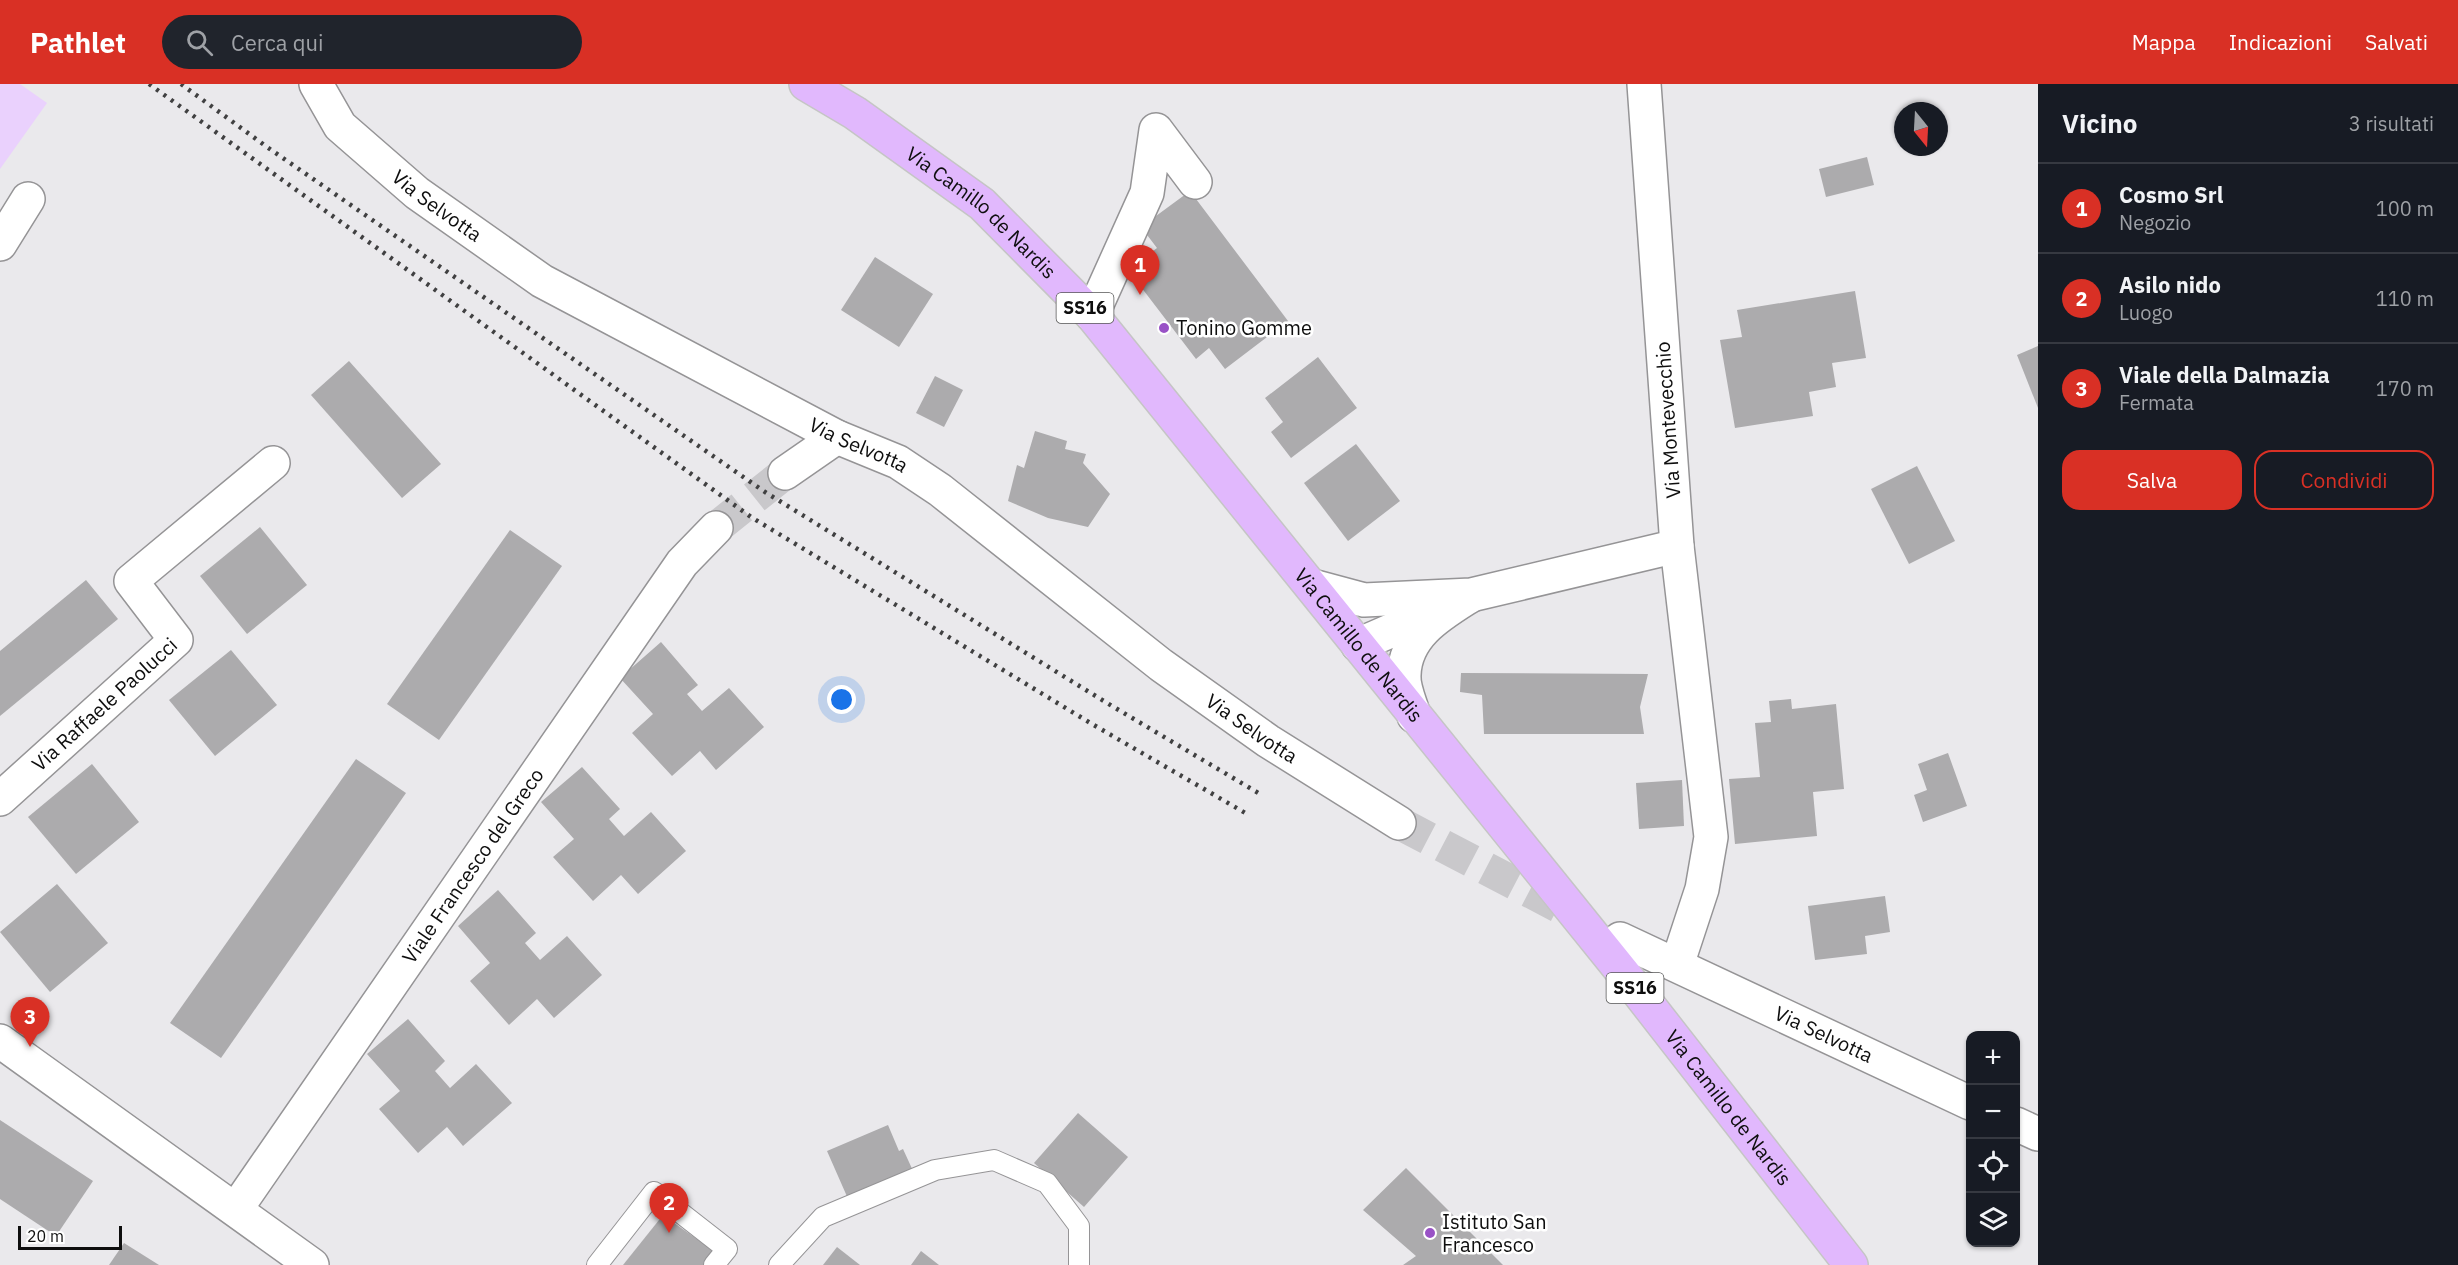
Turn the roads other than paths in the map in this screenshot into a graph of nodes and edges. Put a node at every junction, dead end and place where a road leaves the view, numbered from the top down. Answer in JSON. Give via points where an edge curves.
{"nodes":[{"id":1,"x":316,"y":84,"type":"edge"},
{"id":2,"x":806,"y":84,"type":"edge"},
{"id":3,"x":1644,"y":84,"type":"edge"},
{"id":4,"x":1195,"y":182,"type":"dead end"},
{"id":5,"x":28,"y":199,"type":"dead end"},
{"id":6,"x":0,"y":244,"type":"edge"},
{"id":7,"x":1092,"y":315,"type":"junction"},
{"id":8,"x":837,"y":437,"type":"junction"},
{"id":9,"x":273,"y":463,"type":"dead end"},
{"id":10,"x":785,"y":473,"type":"tunnel mouth"},
{"id":11,"x":716,"y":528,"type":"tunnel mouth"},
{"id":12,"x":1677,"y":546,"type":"junction"},
{"id":13,"x":1312,"y":586,"type":"junction"},
{"id":14,"x":1472,"y":595,"type":"junction"},
{"id":15,"x":1358,"y":645,"type":"junction"},
{"id":16,"x":1414,"y":716,"type":"junction"},
{"id":17,"x":0,"y":799,"type":"edge"},
{"id":18,"x":1399,"y":823,"type":"tunnel mouth"},
{"id":19,"x":1620,"y":939,"type":"dead end"},
{"id":20,"x":1677,"y":965,"type":"junction"},
{"id":21,"x":0,"y":1041,"type":"edge"},
{"id":22,"x":1966,"y":1100,"type":"edge"},
{"id":23,"x":2020,"y":1126,"type":"edge"},
{"id":24,"x":2038,"y":1134,"type":"edge"},
{"id":25,"x":236,"y":1209,"type":"junction"},
{"id":26,"x":301,"y":1262,"type":"edge"},
{"id":27,"x":597,"y":1265,"type":"edge"},
{"id":28,"x":714,"y":1265,"type":"edge"},
{"id":29,"x":779,"y":1265,"type":"edge"},
{"id":30,"x":1079,"y":1265,"type":"edge"},
{"id":31,"x":1851,"y":1265,"type":"edge"}],
"edges":[{"from":1,"to":8,"type":"street","name":"Via Selvotta","via":[[340,126],[417,193],[542,281]]},
{"from":2,"to":7,"type":"main road","name":"Via Camillo de Nardis","number":"SS16","via":[[855,113],[982,204]]},
{"from":3,"to":12,"type":"street","name":"Via Montevecchio"},
{"from":4,"to":7,"type":"street","via":[[1156,130],[1148,193]]},
{"from":5,"to":6,"type":"street"},
{"from":7,"to":13,"type":"main road","name":"Via Camillo de Nardis","number":"SS16"},
{"from":8,"to":10,"type":"street"},
{"from":8,"to":18,"type":"street","name":"Via Selvotta","via":[[898,462],[940,490],[1161,665],[1268,741]]},
{"from":9,"to":17,"type":"street","name":"Via Raffaele Paolucci","via":[[131,581],[176,640]]},
{"from":11,"to":25,"type":"street","name":"Viale Francesco del Greco","via":[[682,563]]},
{"from":12,"to":14,"type":"street"},
{"from":12,"to":20,"type":"street","via":[[1711,837],[1702,889]]},
{"from":13,"to":14,"type":"street","via":[[1364,600]]},
{"from":13,"to":15,"type":"main road","name":"Via Camillo de Nardis","number":"SS16"},
{"from":14,"to":15,"type":"street"},
{"from":14,"to":16,"type":"street","via":[[1438,616],[1412,642],[1404,676]]},
{"from":15,"to":16,"type":"main road","name":"Via Camillo de Nardis","number":"SS16"},
{"from":16,"to":31,"type":"main road","name":"Via Camillo de Nardis","number":"SS16","via":[[1632,984]]},
{"from":19,"to":20,"type":"street","name":"Via Selvotta"},
{"from":20,"to":22,"type":"street","name":"Via Selvotta"},
{"from":21,"to":25,"type":"street"},
{"from":23,"to":24,"type":"street"},
{"from":25,"to":26,"type":"street"},
{"from":27,"to":28,"type":"lane","via":[[654,1192],[727,1249]]},
{"from":29,"to":30,"type":"lane","via":[[823,1217],[935,1170],[994,1160],[1047,1183],[1079,1226]]}]}
